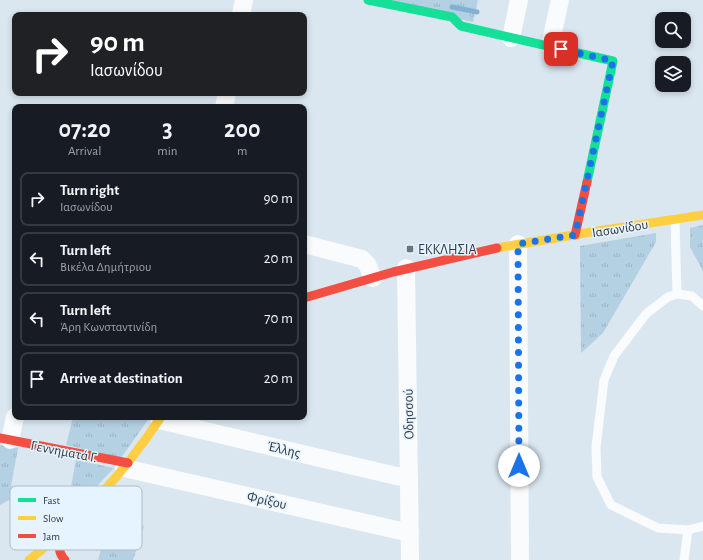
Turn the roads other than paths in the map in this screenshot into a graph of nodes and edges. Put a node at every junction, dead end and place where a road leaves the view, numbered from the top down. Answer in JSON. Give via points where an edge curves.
{"nodes":[{"id":1,"x":244,"y":0,"type":"edge"},
{"id":2,"x":368,"y":0,"type":"edge"},
{"id":3,"x":519,"y":0,"type":"edge"},
{"id":4,"x":560,"y":0,"type":"edge"},
{"id":5,"x":242,"y":12,"type":"edge"},
{"id":6,"x":511,"y":38,"type":"junction"},
{"id":7,"x":550,"y":46,"type":"junction"},
{"id":8,"x":703,"y":215,"type":"edge"},
{"id":9,"x":675,"y":219,"type":"junction"},
{"id":10,"x":575,"y":235,"type":"junction"},
{"id":11,"x":518,"y":244,"type":"junction"},
{"id":12,"x":307,"y":245,"type":"edge"},
{"id":13,"x":406,"y":268,"type":"junction"},
{"id":14,"x":373,"y":278,"type":"junction"},
{"id":15,"x":677,"y":294,"type":"junction"},
{"id":16,"x":307,"y":297,"type":"edge"},
{"id":17,"x":703,"y":306,"type":"edge"},
{"id":18,"x":14,"y":420,"type":"edge"},
{"id":19,"x":159,"y":420,"type":"edge"},
{"id":20,"x":168,"y":420,"type":"edge"},
{"id":21,"x":5,"y":439,"type":"edge"},
{"id":22,"x":126,"y":466,"type":"junction"},
{"id":23,"x":409,"y":479,"type":"junction"},
{"id":24,"x":109,"y":486,"type":"edge"},
{"id":25,"x":703,"y":526,"type":"edge"},
{"id":26,"x":688,"y":530,"type":"junction"},
{"id":27,"x":410,"y":533,"type":"junction"},
{"id":28,"x":42,"y":550,"type":"edge"},
{"id":29,"x":59,"y":550,"type":"edge"},
{"id":30,"x":29,"y":560,"type":"edge"},
{"id":31,"x":65,"y":560,"type":"edge"},
{"id":32,"x":410,"y":560,"type":"edge"},
{"id":33,"x":520,"y":560,"type":"edge"},
{"id":34,"x":684,"y":560,"type":"edge"}],
"edges":[{"from":1,"to":5,"type":"street"},
{"from":2,"to":6,"type":"street","via":[[452,17],[461,26]]},
{"from":3,"to":6,"type":"street"},
{"from":4,"to":7,"type":"street"},
{"from":6,"to":7,"type":"street"},
{"from":7,"to":10,"type":"street","via":[[613,61]]},
{"from":8,"to":9,"type":"street","name":"Ιασωνίδου"},
{"from":9,"to":10,"type":"street","name":"Ιασωνίδου"},
{"from":9,"to":15,"type":"lane"},
{"from":10,"to":11,"type":"street","name":"Ιασωνίδου"},
{"from":11,"to":13,"type":"street","name":"Ιασωνίδου"},
{"from":11,"to":33,"type":"street"},
{"from":12,"to":14,"type":"street","via":[[362,259]]},
{"from":13,"to":14,"type":"street","name":"Ιασωνίδου"},
{"from":13,"to":23,"type":"street","name":"Οδησσού"},
{"from":14,"to":16,"type":"street","name":"Ιασωνίδου"},
{"from":15,"to":17,"type":"lane","via":[[692,296]]},
{"from":15,"to":26,"type":"lane","via":[[668,297],[646,314],[614,356],[604,380],[596,447],[597,476],[611,505],[658,528]]},
{"from":18,"to":21,"type":"street"},
{"from":19,"to":22,"type":"street"},
{"from":20,"to":23,"type":"street","name":"Έλλης"},
{"from":21,"to":22,"type":"street","name":"Γεννηματά Γ."},
{"from":22,"to":24,"type":"street"},
{"from":22,"to":27,"type":"street","name":"Φρίξου"},
{"from":23,"to":27,"type":"street","name":"Οδησσού"},
{"from":25,"to":26,"type":"lane"},
{"from":26,"to":34,"type":"lane"},
{"from":27,"to":32,"type":"street","name":"Οδησσού"},
{"from":28,"to":30,"type":"street"},
{"from":29,"to":31,"type":"street"}]}
